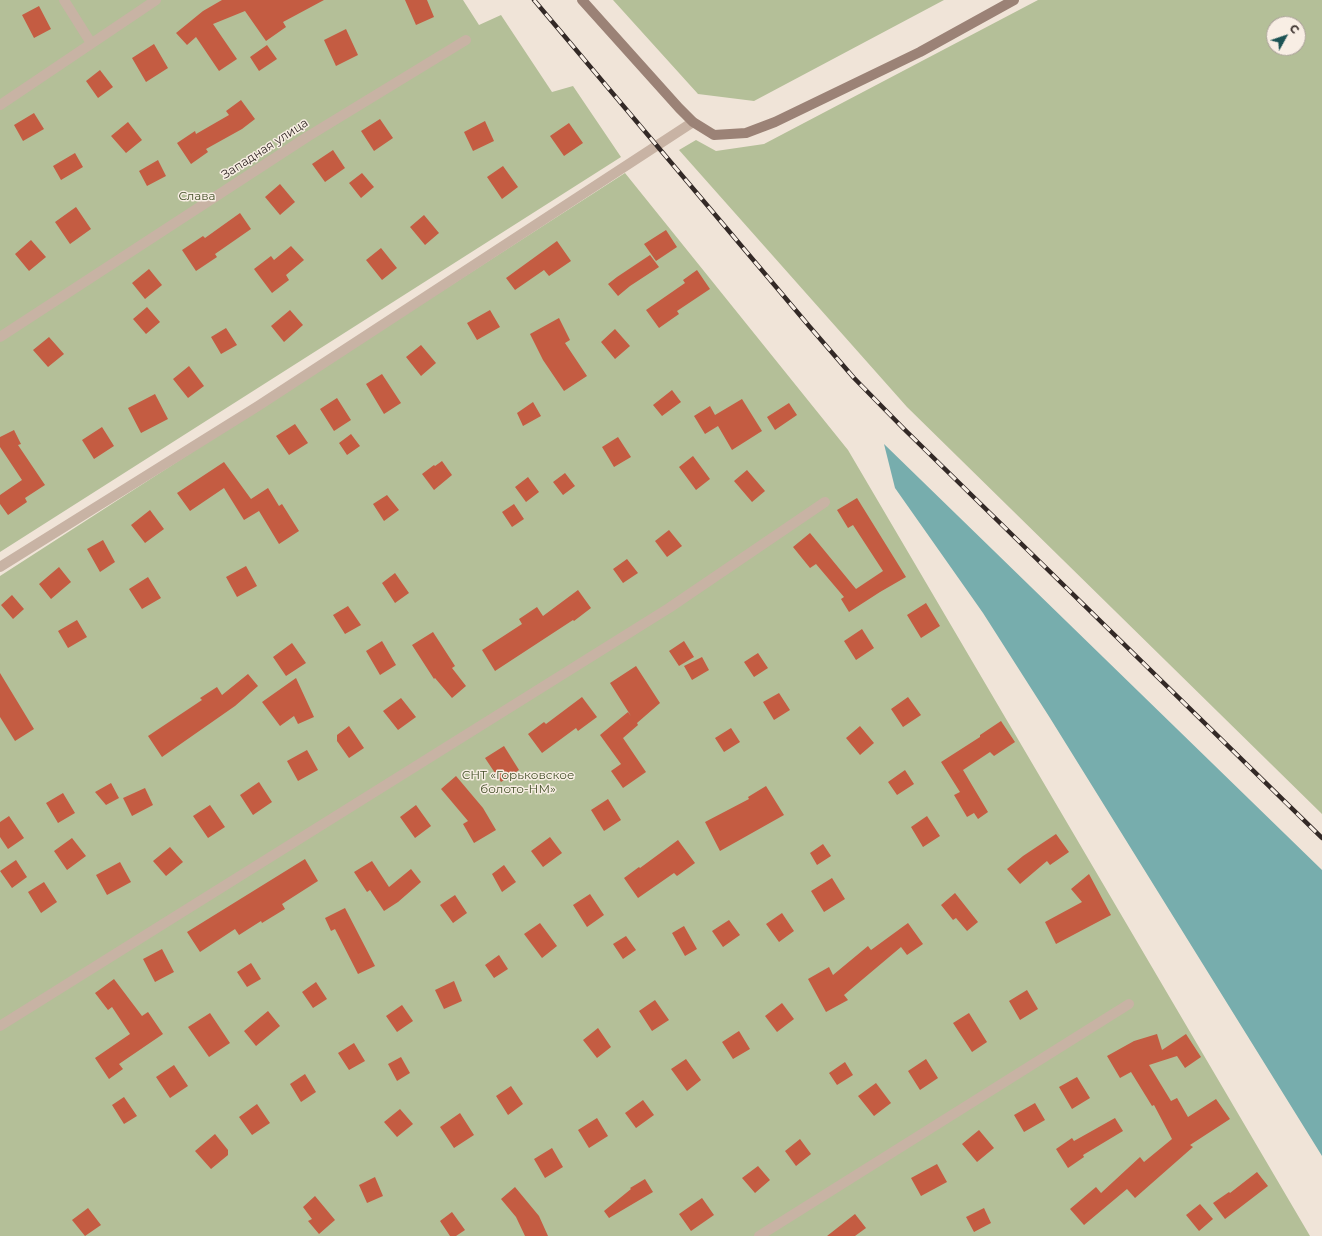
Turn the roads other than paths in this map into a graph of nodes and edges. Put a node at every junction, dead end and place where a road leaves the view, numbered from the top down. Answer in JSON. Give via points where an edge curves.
{"nodes":[{"id":1,"x":64,"y":0,"type":"edge"},
{"id":2,"x":156,"y":0,"type":"edge"},
{"id":3,"x":582,"y":0,"type":"edge"},
{"id":4,"x":1014,"y":0,"type":"edge"},
{"id":5,"x":466,"y":40,"type":"dead end"},
{"id":6,"x":91,"y":43,"type":"junction"},
{"id":7,"x":0,"y":105,"type":"edge"},
{"id":8,"x":693,"y":122,"type":"junction"},
{"id":9,"x":0,"y":337,"type":"edge"},
{"id":10,"x":826,"y":502,"type":"dead end"},
{"id":11,"x":0,"y":567,"type":"edge"},
{"id":12,"x":1129,"y":1004,"type":"dead end"},
{"id":13,"x":0,"y":1026,"type":"edge"},
{"id":14,"x":759,"y":1236,"type":"edge"}],
"edges":[{"from":1,"to":6,"type":"street"},
{"from":2,"to":6,"type":"street"},
{"from":3,"to":8,"type":"street"},
{"from":4,"to":8,"type":"street","via":[[920,52],[754,130],[714,135]]},
{"from":5,"to":9,"type":"street","name":"Западная улица","via":[[307,137]]},
{"from":6,"to":7,"type":"street"},
{"from":8,"to":11,"type":"street","via":[[258,406]]},
{"from":10,"to":13,"type":"street","via":[[669,608]]},
{"from":12,"to":14,"type":"street"}]}
